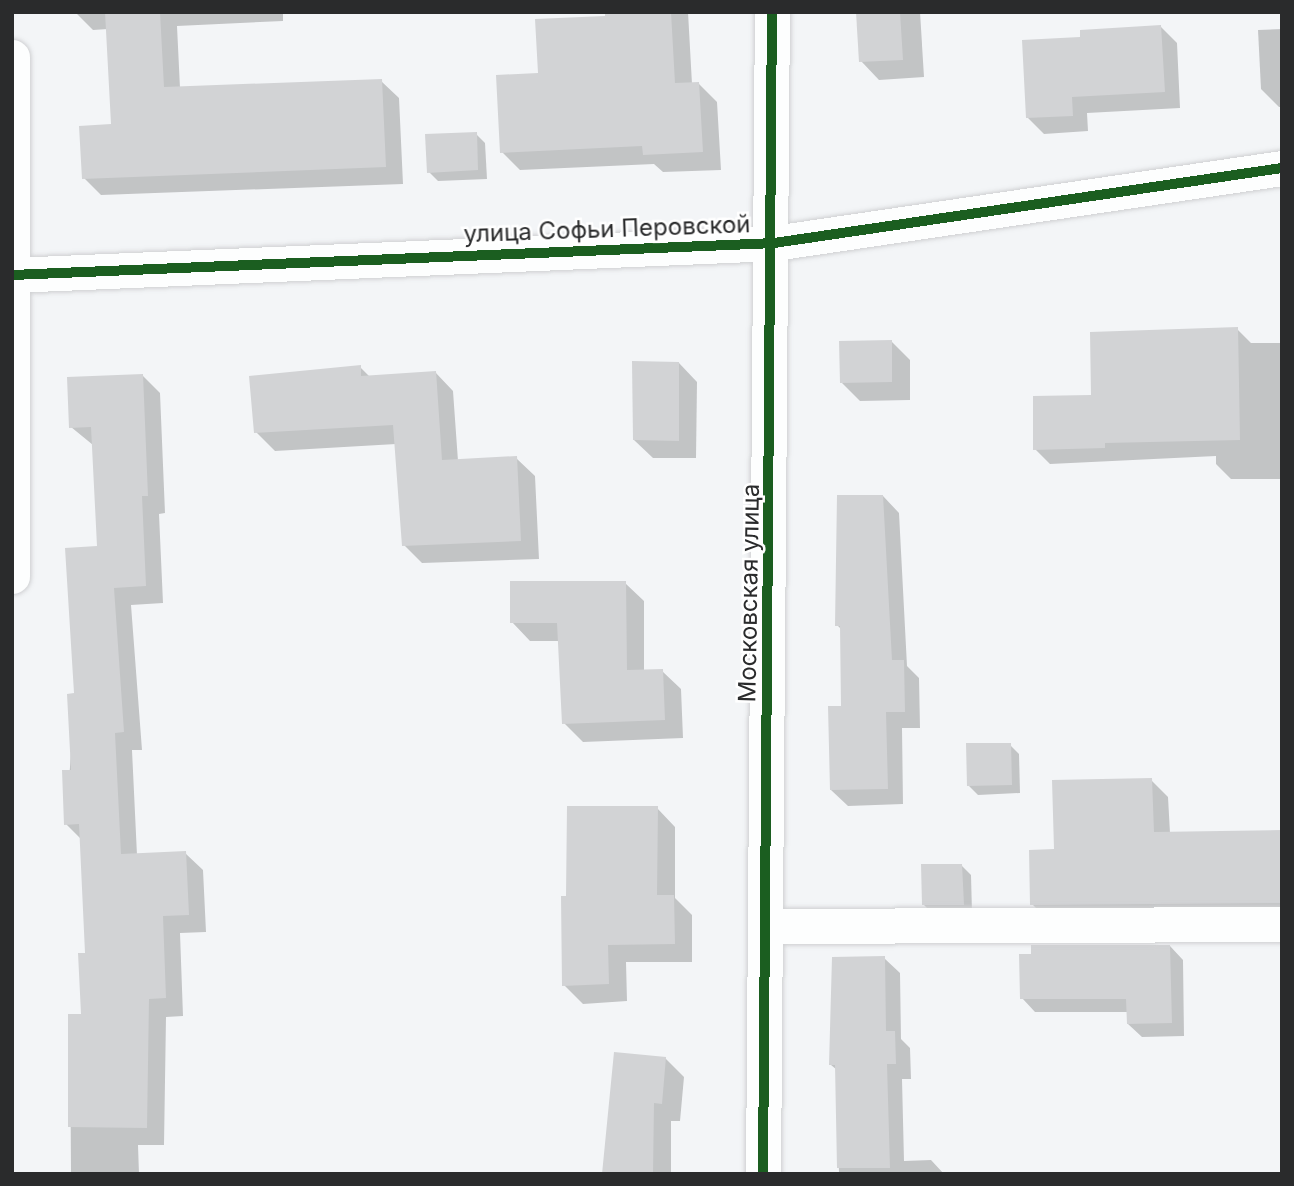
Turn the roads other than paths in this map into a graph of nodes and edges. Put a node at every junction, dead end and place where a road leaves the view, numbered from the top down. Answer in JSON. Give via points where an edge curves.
{"nodes":[{"id":1,"x":772,"y":12,"type":"edge"},
{"id":2,"x":12,"y":57,"type":"edge"},
{"id":3,"x":1282,"y":168,"type":"edge"},
{"id":4,"x":774,"y":243,"type":"junction"},
{"id":5,"x":13,"y":275,"type":"edge"},
{"id":6,"x":12,"y":576,"type":"edge"},
{"id":7,"x":1282,"y":924,"type":"edge"},
{"id":8,"x":766,"y":926,"type":"junction"},
{"id":9,"x":763,"y":1174,"type":"edge"}],
"edges":[{"from":1,"to":4,"type":"street","name":"Московская улица"},
{"from":2,"to":5,"type":"street"},
{"from":3,"to":4,"type":"street","name":"улица Софьи Перовской"},
{"from":4,"to":5,"type":"street","name":"улица Софьи Перовской"},
{"from":4,"to":8,"type":"street","name":"Московская улица"},
{"from":5,"to":6,"type":"street"},
{"from":7,"to":8,"type":"street"},
{"from":8,"to":9,"type":"street","name":"Московская улица"}]}
